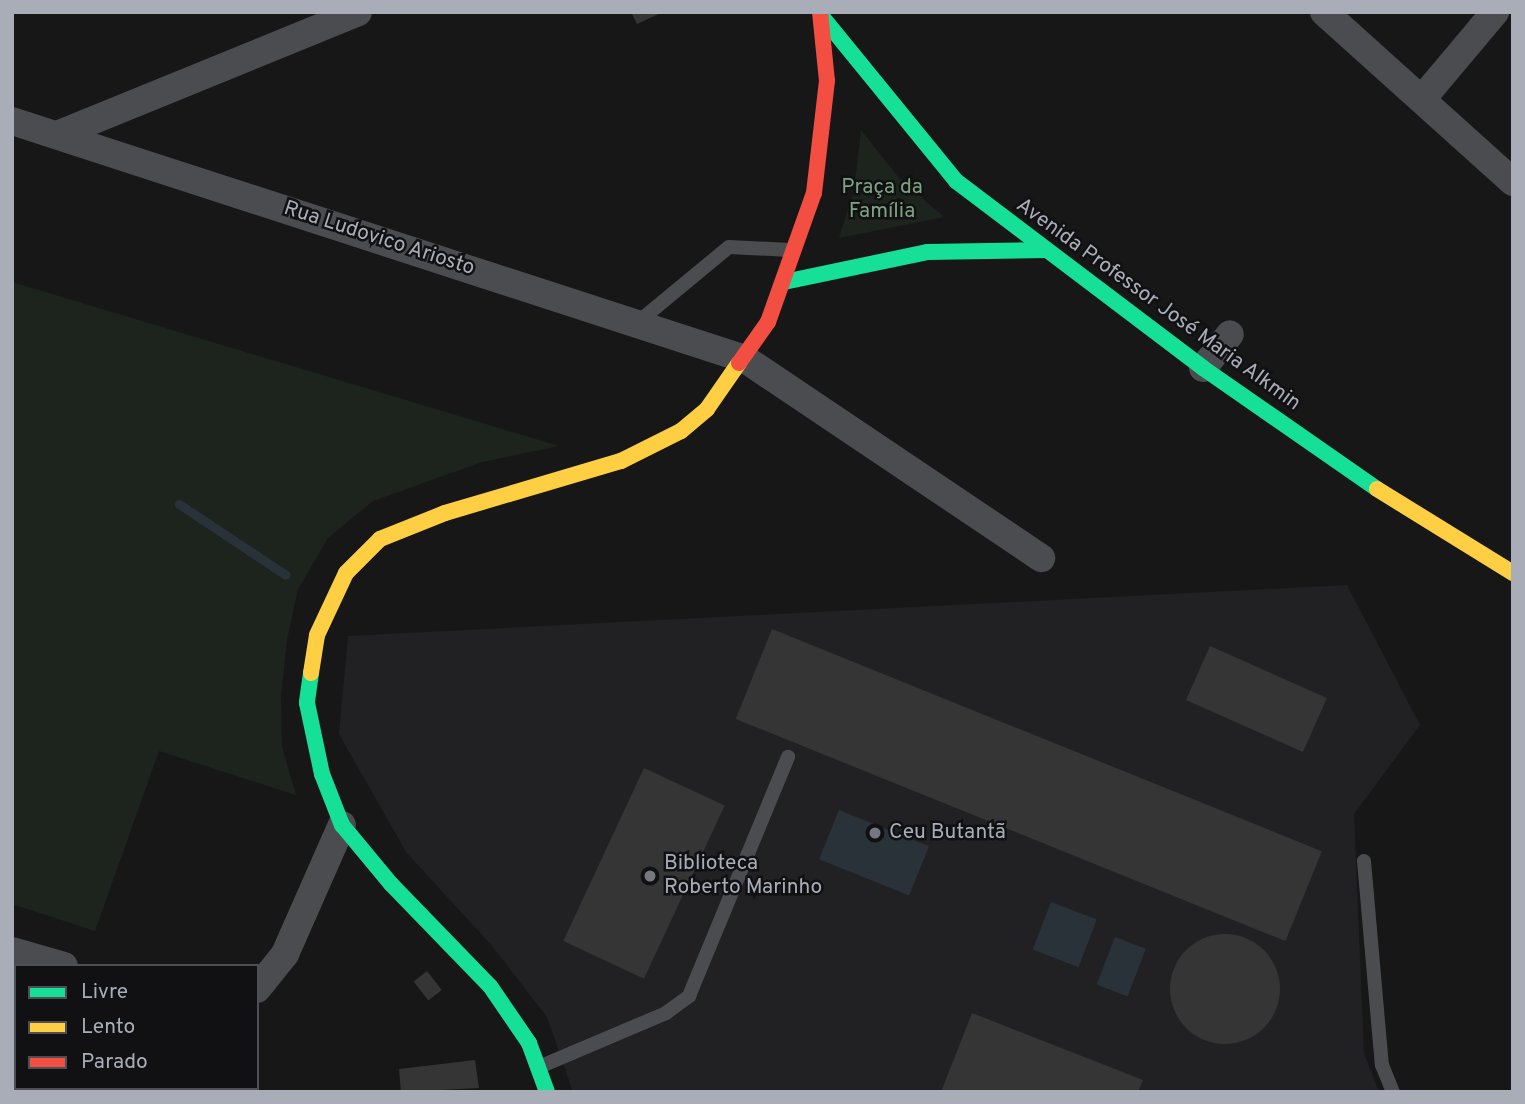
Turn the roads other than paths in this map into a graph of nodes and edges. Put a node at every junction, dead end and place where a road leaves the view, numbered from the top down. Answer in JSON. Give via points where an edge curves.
{"nodes":[{"id":1,"x":358,"y":12,"type":"edge"},
{"id":2,"x":1324,"y":12,"type":"edge"},
{"id":3,"x":1496,"y":12,"type":"edge"},
{"id":4,"x":822,"y":16,"type":"edge"},
{"id":5,"x":1422,"y":99,"type":"junction"},
{"id":6,"x":12,"y":121,"type":"edge"},
{"id":7,"x":57,"y":135,"type":"junction"},
{"id":8,"x":1513,"y":182,"type":"edge"},
{"id":9,"x":985,"y":220,"type":"junction"},
{"id":10,"x":795,"y":250,"type":"junction"},
{"id":11,"x":1046,"y":250,"type":"junction"},
{"id":12,"x":960,"y":252,"type":"junction"},
{"id":13,"x":784,"y":282,"type":"junction"},
{"id":14,"x":637,"y":323,"type":"junction"},
{"id":15,"x":1230,"y":334,"type":"dead end"},
{"id":16,"x":745,"y":359,"type":"junction"},
{"id":17,"x":1203,"y":368,"type":"junction"},
{"id":18,"x":1041,"y":558,"type":"dead end"},
{"id":19,"x":1510,"y":577,"type":"edge"},
{"id":20,"x":788,"y":757,"type":"dead end"},
{"id":21,"x":342,"y":825,"type":"junction"},
{"id":22,"x":1364,"y":861,"type":"dead end"},
{"id":23,"x":12,"y":951,"type":"edge"},
{"id":24,"x":57,"y":964,"type":"edge"},
{"id":25,"x":259,"y":986,"type":"edge"},
{"id":26,"x":538,"y":1067,"type":"junction"},
{"id":27,"x":547,"y":1092,"type":"edge"},
{"id":28,"x":1393,"y":1092,"type":"edge"}],
"edges":[{"from":1,"to":7,"type":"street"},
{"from":2,"to":5,"type":"street"},
{"from":3,"to":5,"type":"street"},
{"from":4,"to":9,"type":"main road","name":"Avenida Professor José Maria Alkmin"},
{"from":4,"to":10,"type":"main road","via":[[827,81],[821,153],[814,193]]},
{"from":5,"to":8,"type":"street"},
{"from":6,"to":7,"type":"street","name":"Rua Ludovico Ariosto"},
{"from":7,"to":14,"type":"street","name":"Rua Ludovico Ariosto"},
{"from":9,"to":11,"type":"main road","name":"Avenida Professor José Maria Alkmin"},
{"from":9,"to":12,"type":"main road"},
{"from":10,"to":13,"type":"main road"},
{"from":10,"to":14,"type":"lane","via":[[729,247]]},
{"from":11,"to":12,"type":"main road"},
{"from":11,"to":17,"type":"main road","name":"Avenida Professor José Maria Alkmin"},
{"from":12,"to":13,"type":"main road","via":[[927,252]]},
{"from":13,"to":16,"type":"main road"},
{"from":14,"to":16,"type":"street","name":"Rua Ludovico Ariosto"},
{"from":15,"to":17,"type":"street"},
{"from":16,"to":18,"type":"street","name":"Rua Ludovico Ariosto"},
{"from":16,"to":21,"type":"main road","via":[[707,409],[652,448],[405,527],[380,539],[355,562],[328,604],[317,635],[307,703],[322,774]]},
{"from":17,"to":19,"type":"main road","name":"Avenida Professor José Maria Alkmin"},
{"from":20,"to":26,"type":"lane","via":[[689,996],[666,1013]]},
{"from":21,"to":25,"type":"street","via":[[285,954]]},
{"from":21,"to":26,"type":"main road","via":[[391,884],[490,986],[529,1043]]},
{"from":22,"to":28,"type":"lane","via":[[1382,1065]]},
{"from":23,"to":24,"type":"street"},
{"from":26,"to":27,"type":"main road"}]}
